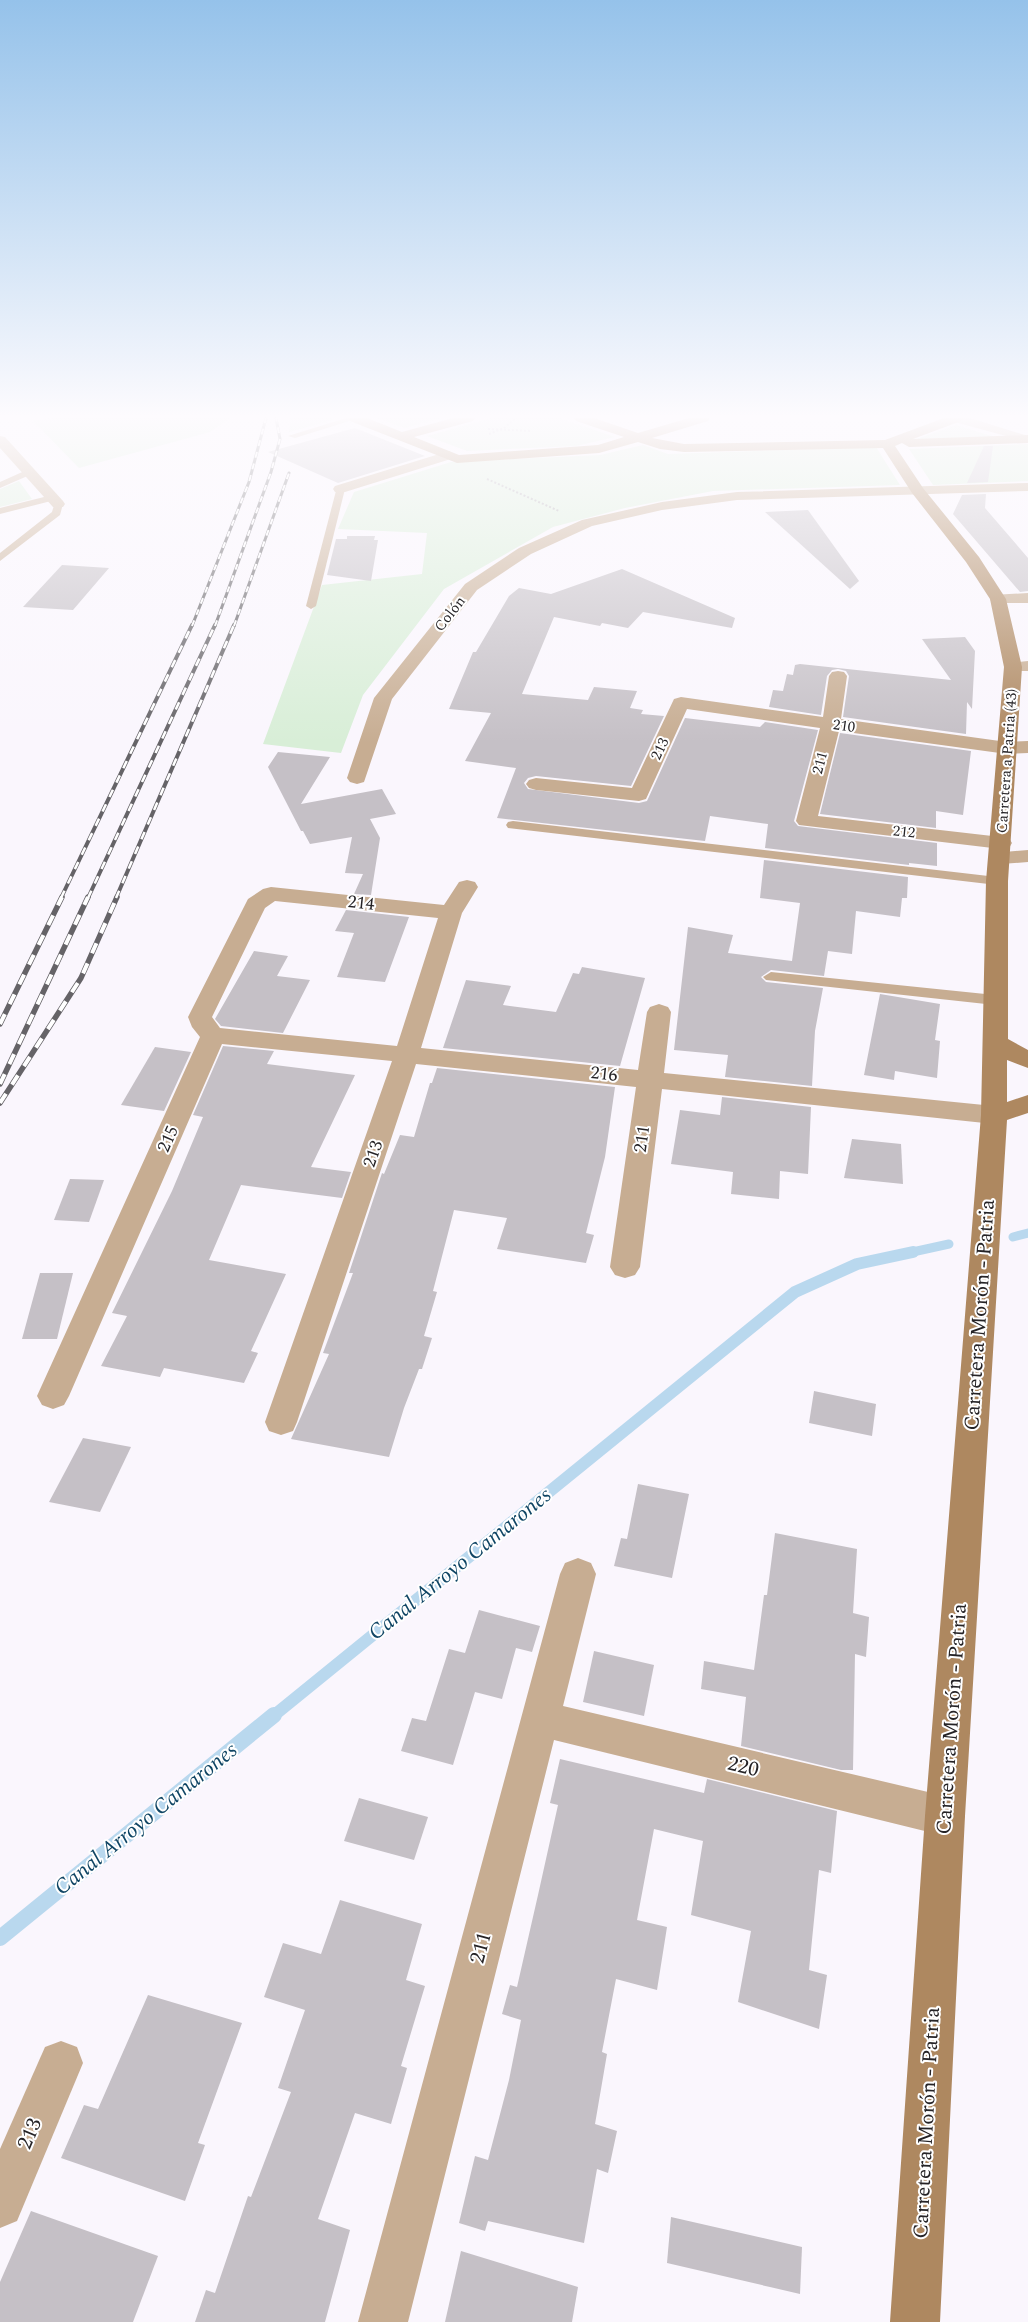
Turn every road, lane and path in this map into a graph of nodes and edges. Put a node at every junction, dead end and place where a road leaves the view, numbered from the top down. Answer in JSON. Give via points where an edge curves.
{"nodes":[{"id":1,"x":40,"y":526,"type":"edge"},
{"id":2,"x":331,"y":526,"type":"edge"},
{"id":3,"x":580,"y":526,"type":"edge"},
{"id":4,"x":946,"y":526,"type":"edge"},
{"id":5,"x":0,"y":558,"type":"edge"},
{"id":6,"x":1028,"y":598,"type":"edge"},
{"id":7,"x":998,"y":599,"type":"junction"},
{"id":8,"x":311,"y":606,"type":"dead end"},
{"id":9,"x":1020,"y":667,"type":"edge"},
{"id":10,"x":838,"y":676,"type":"dead end"},
{"id":11,"x":681,"y":703,"type":"joint"},
{"id":12,"x":831,"y":724,"type":"junction"},
{"id":13,"x":1017,"y":748,"type":"edge"},
{"id":14,"x":357,"y":778,"type":"dead end"},
{"id":15,"x":536,"y":784,"type":"dead end"},
{"id":16,"x":806,"y":820,"type":"joint"},
{"id":17,"x":513,"y":825,"type":"dead end"},
{"id":18,"x":1001,"y":850,"type":"junction"},
{"id":19,"x":1028,"y":856,"type":"edge"},
{"id":20,"x":997,"y":881,"type":"junction"},
{"id":21,"x":467,"y":887,"type":"dead end"},
{"id":22,"x":451,"y":913,"type":"junction"},
{"id":23,"x":771,"y":977,"type":"dead end"},
{"id":24,"x":995,"y":1000,"type":"junction"},
{"id":25,"x":660,"y":1012,"type":"dead end"},
{"id":26,"x":214,"y":1036,"type":"junction"},
{"id":27,"x":995,"y":1043,"type":"junction"},
{"id":28,"x":407,"y":1054,"type":"junction"},
{"id":29,"x":1028,"y":1060,"type":"edge"},
{"id":30,"x":650,"y":1079,"type":"junction"},
{"id":31,"x":1011,"y":1110,"type":"edge"},
{"id":32,"x":624,"y":1267,"type":"dead end"},
{"id":33,"x":53,"y":1396,"type":"dead end"},
{"id":34,"x":281,"y":1422,"type":"dead end"},
{"id":35,"x":578,"y":1574,"type":"dead end"},
{"id":36,"x":541,"y":1719,"type":"junction"},
{"id":37,"x":945,"y":1816,"type":"junction"},
{"id":38,"x":60,"y":2063,"type":"dead end"},
{"id":39,"x":0,"y":2204,"type":"edge"},
{"id":40,"x":384,"y":2322,"type":"edge"},
{"id":41,"x":915,"y":2322,"type":"edge"}],
"edges":[{"from":1,"to":5,"type":"lane"},
{"from":2,"to":8,"type":"lane"},
{"from":3,"to":14,"type":"street","name":"Colón","via":[[525,551],[471,587],[383,698]]},
{"from":4,"to":7,"type":"street","name":"Carretera a Patria (43)"},
{"from":6,"to":7,"type":"street"},
{"from":7,"to":9,"type":"street","name":"Carretera a Patria (43)"},
{"from":9,"to":13,"type":"street","name":"Carretera a Patria (43)"},
{"from":10,"to":12,"type":"street","name":"211"},
{"from":11,"to":12,"type":"street","name":"210"},
{"from":11,"to":15,"type":"street","name":"213","via":[[639,795]]},
{"from":12,"to":13,"type":"street","name":"210"},
{"from":12,"to":16,"type":"street","name":"211"},
{"from":13,"to":18,"type":"street","name":"Carretera a Patria (43)"},
{"from":16,"to":18,"type":"street","name":"212"},
{"from":17,"to":20,"type":"lane"},
{"from":18,"to":19,"type":"street","name":"212"},
{"from":18,"to":20,"type":"street","name":"Carretera a Patria (43)"},
{"from":20,"to":24,"type":"street","name":"Carretera a Patria (43)"},
{"from":21,"to":22,"type":"street","name":"213"},
{"from":22,"to":26,"type":"street","name":"214","via":[[271,894],[256,904],[200,1017],[204,1027]]},
{"from":22,"to":28,"type":"street","name":"213"},
{"from":23,"to":24,"type":"lane"},
{"from":24,"to":27,"type":"street","name":"Carretera a Patria (43)"},
{"from":25,"to":30,"type":"street","name":"211"},
{"from":26,"to":28,"type":"street","name":"216"},
{"from":26,"to":33,"type":"street","name":"215"},
{"from":27,"to":29,"type":"street"},
{"from":27,"to":31,"type":"street","name":"Carretera a Patria (43)"},
{"from":28,"to":30,"type":"street","name":"216"},
{"from":28,"to":34,"type":"street","name":"213"},
{"from":30,"to":31,"type":"street","name":"216"},
{"from":30,"to":32,"type":"street","name":"211"},
{"from":31,"to":37,"type":"street","name":"Carretera Morón - Patria"},
{"from":35,"to":36,"type":"street","name":"211"},
{"from":36,"to":37,"type":"street","name":"220"},
{"from":36,"to":40,"type":"street","name":"211"},
{"from":37,"to":41,"type":"street","name":"Carretera Morón - Patria"},
{"from":38,"to":39,"type":"street","name":"213"}]}
